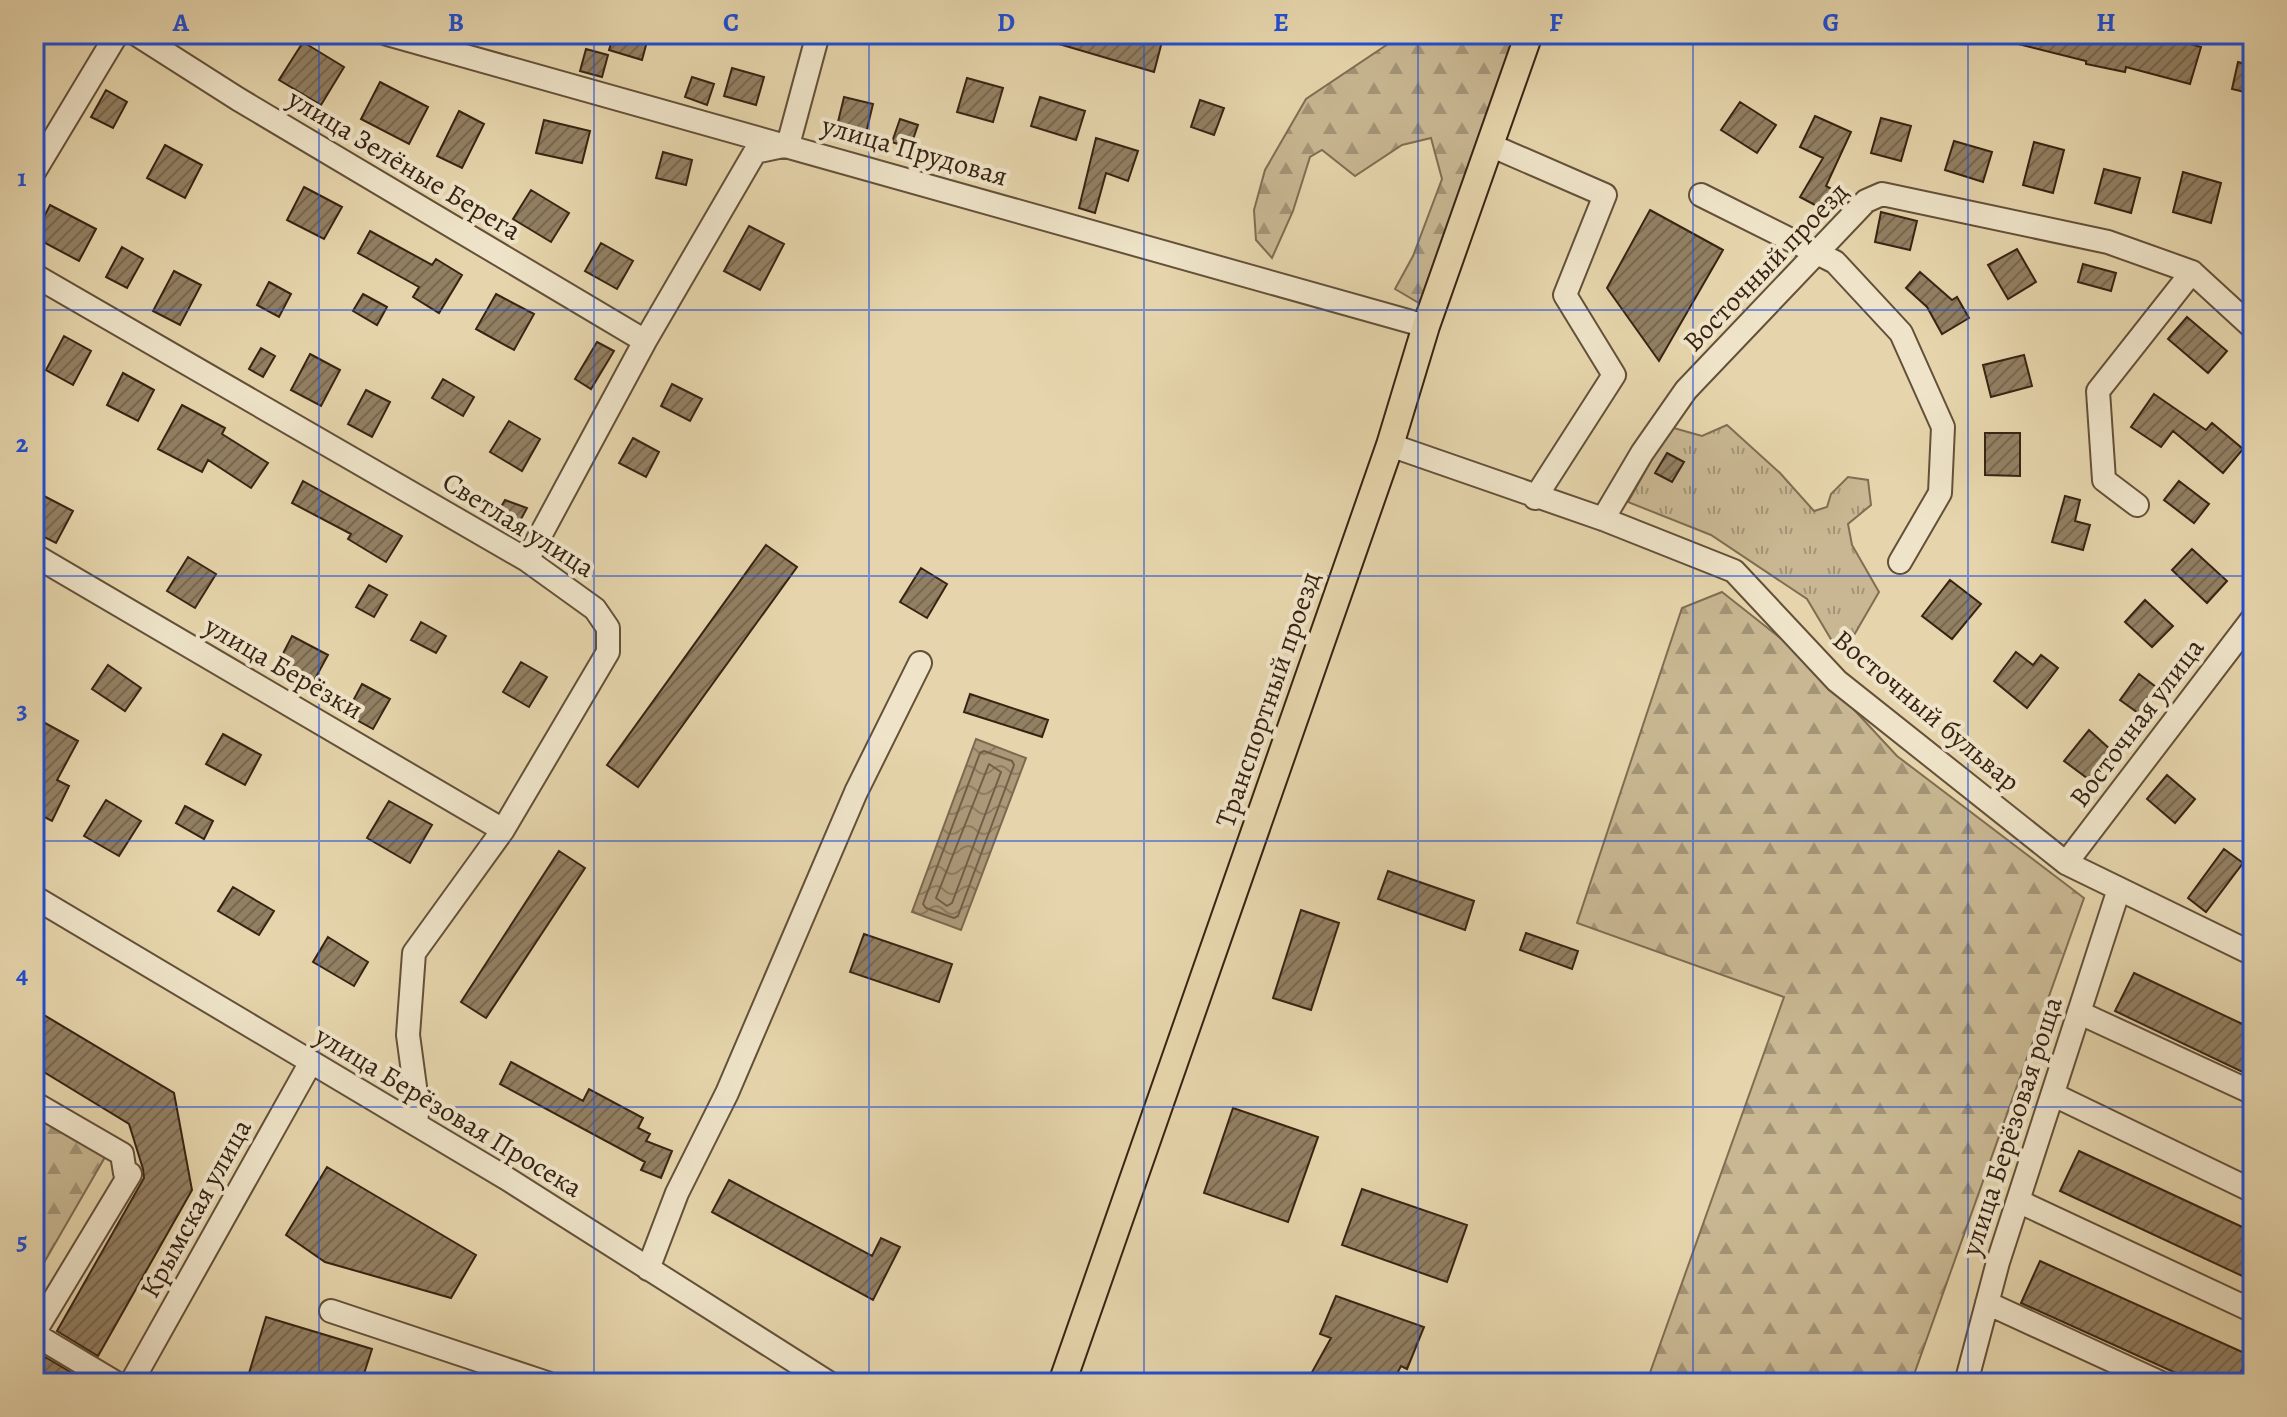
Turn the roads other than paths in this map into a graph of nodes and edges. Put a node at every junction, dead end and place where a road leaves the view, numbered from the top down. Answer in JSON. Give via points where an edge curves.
{"nodes":[{"id":1,"x":117,"y":34,"type":"edge"},
{"id":2,"x":136,"y":34,"type":"edge"},
{"id":3,"x":387,"y":34,"type":"edge"},
{"id":4,"x":818,"y":34,"type":"edge"},
{"id":5,"x":1529,"y":34,"type":"edge"},
{"id":6,"x":788,"y":145,"type":"junction"},
{"id":7,"x":1490,"y":145,"type":"junction"},
{"id":8,"x":34,"y":172,"type":"edge"},
{"id":9,"x":1701,"y":195,"type":"dead end"},
{"id":10,"x":1816,"y":254,"type":"junction"},
{"id":11,"x":2192,"y":272,"type":"junction"},
{"id":12,"x":34,"y":275,"type":"edge"},
{"id":13,"x":1426,"y":326,"type":"junction"},
{"id":14,"x":2253,"y":328,"type":"edge"},
{"id":15,"x":645,"y":341,"type":"junction"},
{"id":16,"x":1390,"y":445,"type":"junction"},
{"id":17,"x":1535,"y":498,"type":"junction"},
{"id":18,"x":2137,"y":505,"type":"dead end"},
{"id":19,"x":1603,"y":519,"type":"junction"},
{"id":20,"x":34,"y":555,"type":"edge"},
{"id":21,"x":527,"y":560,"type":"junction"},
{"id":22,"x":1900,"y":562,"type":"dead end"},
{"id":23,"x":2253,"y":618,"type":"edge"},
{"id":24,"x":920,"y":663,"type":"dead end"},
{"id":25,"x":503,"y":830,"type":"junction"},
{"id":26,"x":2066,"y":863,"type":"junction"},
{"id":27,"x":2119,"y":889,"type":"junction"},
{"id":28,"x":34,"y":897,"type":"edge"},
{"id":29,"x":2253,"y":954,"type":"edge"},
{"id":30,"x":2080,"y":1013,"type":"junction"},
{"id":31,"x":311,"y":1062,"type":"junction"},
{"id":32,"x":2253,"y":1093,"type":"edge"},
{"id":33,"x":2054,"y":1095,"type":"junction"},
{"id":34,"x":34,"y":1103,"type":"edge"},
{"id":35,"x":415,"y":1124,"type":"junction"},
{"id":36,"x":2253,"y":1191,"type":"edge"},
{"id":37,"x":2018,"y":1201,"type":"junction"},
{"id":38,"x":648,"y":1269,"type":"junction"},
{"id":39,"x":1987,"y":1303,"type":"junction"},
{"id":40,"x":331,"y":1311,"type":"dead end"},
{"id":41,"x":2253,"y":1311,"type":"edge"},
{"id":42,"x":34,"y":1334,"type":"edge"},
{"id":43,"x":116,"y":1383,"type":"edge"},
{"id":44,"x":131,"y":1383,"type":"edge"},
{"id":45,"x":547,"y":1383,"type":"edge"},
{"id":46,"x":829,"y":1383,"type":"edge"},
{"id":47,"x":1062,"y":1383,"type":"edge"},
{"id":48,"x":1966,"y":1383,"type":"edge"},
{"id":49,"x":2161,"y":1383,"type":"edge"}],
"edges":[{"from":1,"to":8,"type":"street"},
{"from":2,"to":15,"type":"street","name":"улица Зелёные Берега"},
{"from":3,"to":6,"type":"street","name":"улица Прудовая"},
{"from":4,"to":6,"type":"street"},
{"from":5,"to":7,"type":"main road","name":"Транспортный проезд"},
{"from":6,"to":13,"type":"street","name":"улица Прудовая"},
{"from":6,"to":15,"type":"street","via":[[755,152]]},
{"from":7,"to":13,"type":"main road","name":"Транспортный проезд"},
{"from":7,"to":17,"type":"street","via":[[1605,195],[1565,295],[1614,375]]},
{"from":9,"to":10,"type":"street"},
{"from":10,"to":11,"type":"street","name":"Восточный проезд","via":[[1866,201],[1882,194],[2108,242]]},
{"from":10,"to":19,"type":"street","name":"Восточный проезд","via":[[1686,390]]},
{"from":10,"to":22,"type":"street","via":[[1835,262],[1901,333],[1943,427],[1940,493]]},
{"from":11,"to":14,"type":"street","name":"Восточный проезд"},
{"from":11,"to":18,"type":"street","via":[[2098,391],[2104,480]]},
{"from":12,"to":21,"type":"street","name":"Светлая улица"},
{"from":13,"to":16,"type":"main road","name":"Транспортный проезд"},
{"from":15,"to":21,"type":"street"},
{"from":16,"to":17,"type":"street","name":"Восточный бульвар"},
{"from":16,"to":47,"type":"main road","name":"Транспортный проезд"},
{"from":17,"to":19,"type":"street","name":"Восточный бульвар"},
{"from":19,"to":26,"type":"street","name":"Восточный бульвар","via":[[1734,571],[1837,681]]},
{"from":20,"to":25,"type":"street","name":"улица Берёзки"},
{"from":21,"to":25,"type":"street","name":"Светлая улица","via":[[595,609],[608,628],[608,652]]},
{"from":23,"to":26,"type":"street","name":"Восточная улица"},
{"from":24,"to":38,"type":"street","via":[[856,792]]},
{"from":25,"to":35,"type":"street","name":"Светлая улица","via":[[414,953],[408,1035],[418,1109]]},
{"from":26,"to":27,"type":"street","name":"Восточный бульвар"},
{"from":27,"to":29,"type":"street","name":"Восточный бульвар"},
{"from":27,"to":30,"type":"street","name":"улица Берёзовая роща"},
{"from":28,"to":31,"type":"street","name":"улица Берёзовая Просека"},
{"from":30,"to":32,"type":"street"},
{"from":30,"to":33,"type":"street","name":"улица Берёзовая роща"},
{"from":31,"to":35,"type":"street","name":"улица Берёзовая Просека"},
{"from":31,"to":44,"type":"street","name":"Крымская улица"},
{"from":33,"to":36,"type":"street"},
{"from":33,"to":37,"type":"street","name":"улица Берёзовая роща"},
{"from":34,"to":42,"type":"street","via":[[122,1154],[125,1173],[130,1174]]},
{"from":35,"to":38,"type":"street","name":"улица Берёзовая Просека"},
{"from":37,"to":39,"type":"street","name":"улица Берёзовая роща"},
{"from":37,"to":41,"type":"street"},
{"from":38,"to":46,"type":"street","name":"улица Берёзовая Просека"},
{"from":39,"to":48,"type":"street","name":"улица Берёзовая роща"},
{"from":39,"to":49,"type":"street"},
{"from":40,"to":45,"type":"street"},
{"from":42,"to":43,"type":"street"}]}
